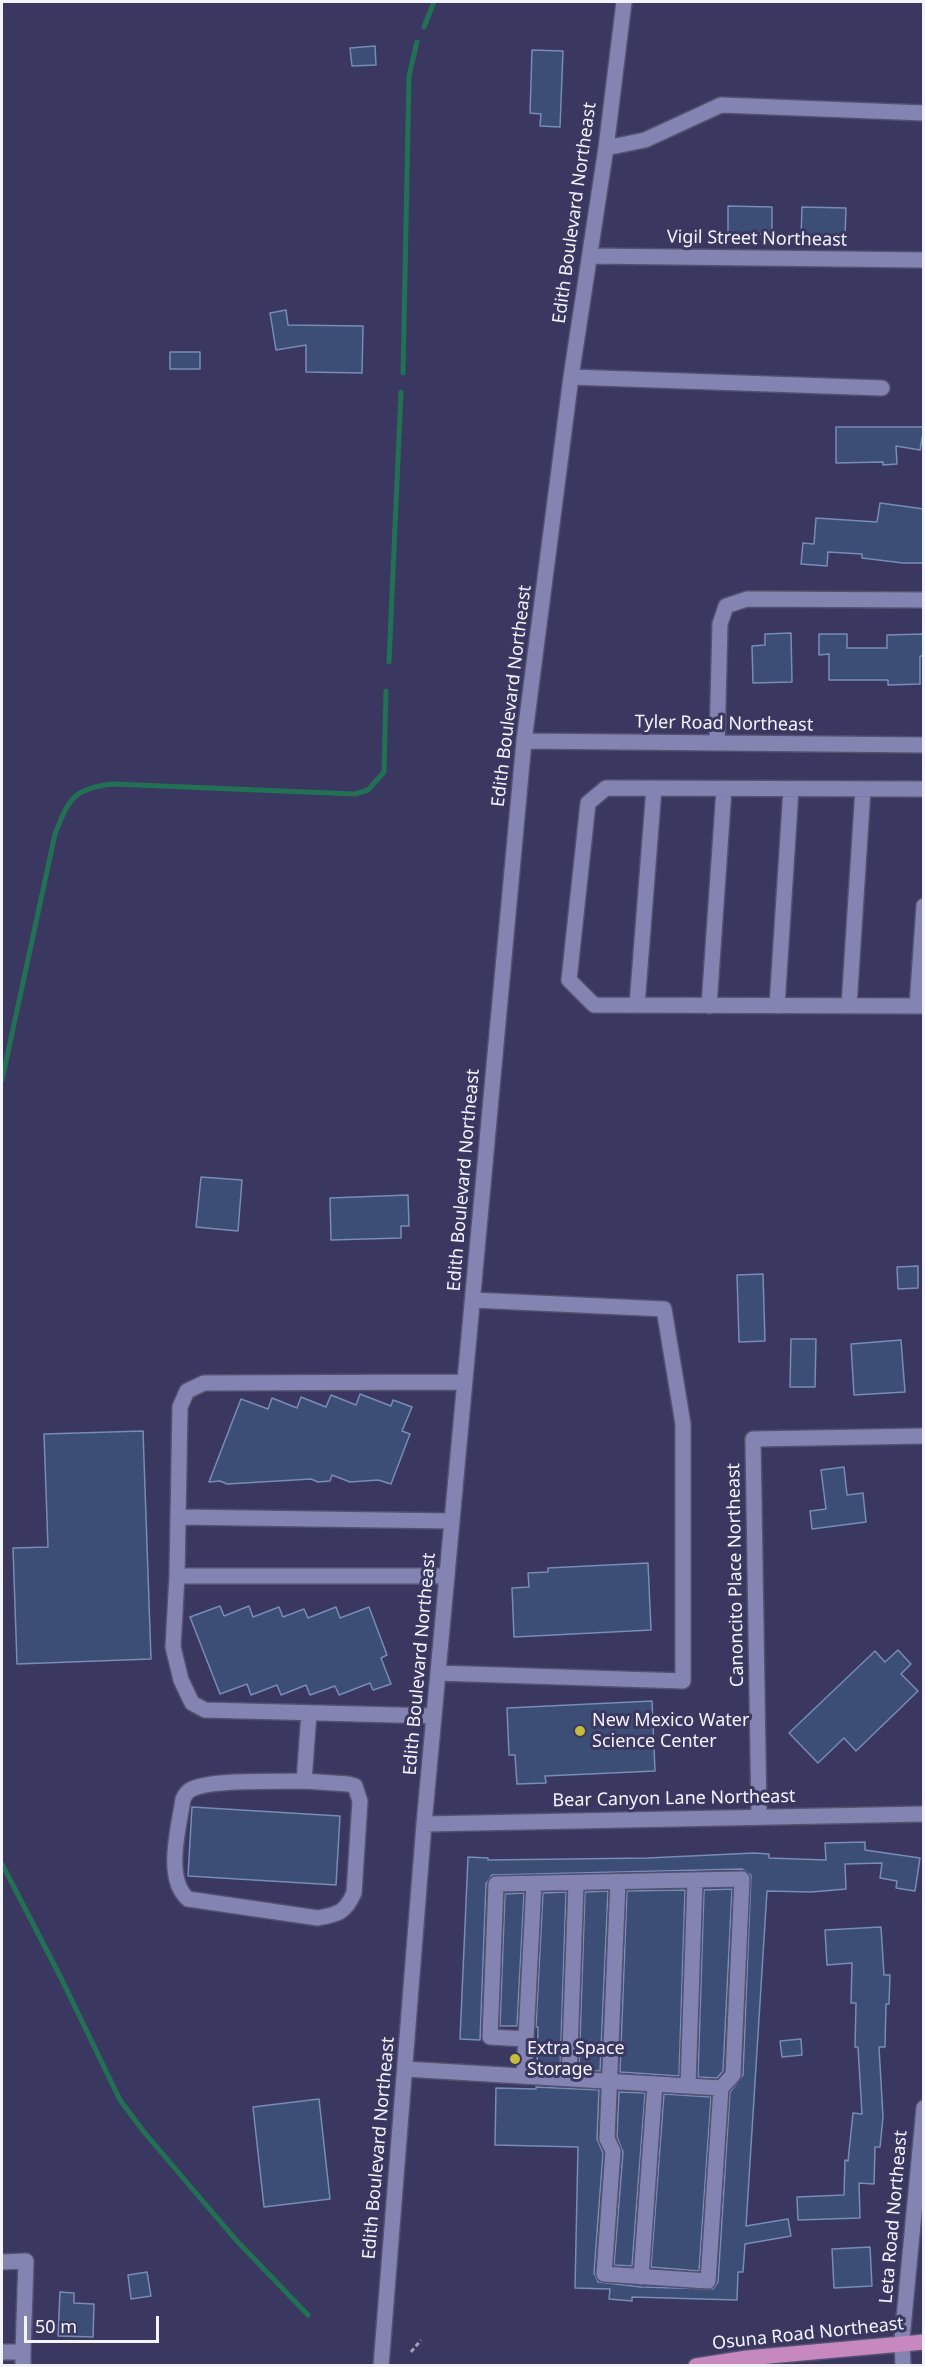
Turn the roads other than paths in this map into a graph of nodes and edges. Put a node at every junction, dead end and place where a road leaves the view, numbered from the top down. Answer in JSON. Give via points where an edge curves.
{"nodes":[{"id":1,"x":624,"y":2,"type":"edge"},
{"id":2,"x":924,"y":113,"type":"edge"},
{"id":3,"x":606,"y":148,"type":"junction"},
{"id":4,"x":590,"y":256,"type":"junction"},
{"id":5,"x":924,"y":260,"type":"edge"},
{"id":6,"x":571,"y":377,"type":"junction"},
{"id":7,"x":882,"y":388,"type":"dead end"},
{"id":8,"x":924,"y":600,"type":"edge"},
{"id":9,"x":524,"y":741,"type":"junction"},
{"id":10,"x":717,"y":743,"type":"junction"},
{"id":11,"x":924,"y":745,"type":"edge"},
{"id":12,"x":654,"y":788,"type":"junction"},
{"id":13,"x":724,"y":789,"type":"junction"},
{"id":14,"x":791,"y":789,"type":"junction"},
{"id":15,"x":863,"y":789,"type":"junction"},
{"id":16,"x":924,"y":789,"type":"edge"},
{"id":17,"x":924,"y":906,"type":"edge"},
{"id":18,"x":637,"y":1005,"type":"junction"},
{"id":19,"x":709,"y":1006,"type":"junction"},
{"id":20,"x":777,"y":1006,"type":"junction"},
{"id":21,"x":849,"y":1006,"type":"junction"},
{"id":22,"x":920,"y":1006,"type":"edge"},
{"id":23,"x":473,"y":1300,"type":"junction"},
{"id":24,"x":465,"y":1382,"type":"junction"},
{"id":25,"x":924,"y":1436,"type":"edge"},
{"id":26,"x":178,"y":1517,"type":"junction"},
{"id":27,"x":452,"y":1521,"type":"junction"},
{"id":28,"x":177,"y":1576,"type":"junction"},
{"id":29,"x":447,"y":1576,"type":"junction"},
{"id":30,"x":438,"y":1673,"type":"junction"},
{"id":31,"x":309,"y":1713,"type":"junction"},
{"id":32,"x":434,"y":1716,"type":"junction"},
{"id":33,"x":304,"y":1780,"type":"junction"},
{"id":34,"x":924,"y":1814,"type":"edge"},
{"id":35,"x":759,"y":1817,"type":"junction"},
{"id":36,"x":424,"y":1824,"type":"junction"},
{"id":37,"x":695,"y":1880,"type":"junction"},
{"id":38,"x":576,"y":1882,"type":"junction"},
{"id":39,"x":618,"y":1882,"type":"junction"},
{"id":40,"x":534,"y":1883,"type":"junction"},
{"id":41,"x":526,"y":2039,"type":"junction"},
{"id":42,"x":405,"y":2069,"type":"junction"},
{"id":43,"x":524,"y":2076,"type":"junction"},
{"id":44,"x":569,"y":2079,"type":"junction"},
{"id":45,"x":610,"y":2081,"type":"junction"},
{"id":46,"x":655,"y":2084,"type":"junction"},
{"id":47,"x":688,"y":2086,"type":"junction"},
{"id":48,"x":721,"y":2088,"type":"junction"},
{"id":49,"x":924,"y":2108,"type":"edge"},
{"id":50,"x":2,"y":2262,"type":"edge"},
{"id":51,"x":641,"y":2277,"type":"junction"},
{"id":52,"x":924,"y":2342,"type":"edge"},
{"id":53,"x":901,"y":2343,"type":"junction"},
{"id":54,"x":2,"y":2352,"type":"edge"},
{"id":55,"x":23,"y":2359,"type":"edge"},
{"id":56,"x":381,"y":2366,"type":"edge"},
{"id":57,"x":696,"y":2366,"type":"edge"},
{"id":58,"x":903,"y":2366,"type":"edge"}],
"edges":[{"from":1,"to":3,"type":"street","name":"Edith Boulevard Northeast"},
{"from":2,"to":3,"type":"street","via":[[721,105],[645,140]]},
{"from":3,"to":4,"type":"street","name":"Edith Boulevard Northeast"},
{"from":4,"to":5,"type":"street","name":"Vigil Street Northeast"},
{"from":4,"to":6,"type":"street","name":"Edith Boulevard Northeast"},
{"from":6,"to":7,"type":"street"},
{"from":6,"to":9,"type":"street","name":"Edith Boulevard Northeast"},
{"from":8,"to":10,"type":"street","via":[[747,599],[726,606],[720,624]]},
{"from":9,"to":10,"type":"street","name":"Tyler Road Northeast"},
{"from":9,"to":23,"type":"street","name":"Edith Boulevard Northeast"},
{"from":10,"to":11,"type":"street","name":"Tyler Road Northeast"},
{"from":12,"to":13,"type":"street"},
{"from":12,"to":18,"type":"street"},
{"from":12,"to":18,"type":"street","via":[[606,788],[588,803],[569,980],[594,1005]]},
{"from":13,"to":14,"type":"street"},
{"from":13,"to":19,"type":"street"},
{"from":14,"to":15,"type":"street"},
{"from":14,"to":20,"type":"street"},
{"from":15,"to":16,"type":"street"},
{"from":15,"to":21,"type":"street"},
{"from":17,"to":22,"type":"street"},
{"from":18,"to":19,"type":"street"},
{"from":19,"to":20,"type":"street"},
{"from":20,"to":21,"type":"street"},
{"from":21,"to":22,"type":"street"},
{"from":23,"to":24,"type":"street","name":"Edith Boulevard Northeast"},
{"from":23,"to":30,"type":"street","via":[[664,1309],[682,1424],[683,1681]]},
{"from":24,"to":26,"type":"street","via":[[204,1383],[187,1391],[180,1407]]},
{"from":24,"to":27,"type":"street","name":"Edith Boulevard Northeast"},
{"from":25,"to":35,"type":"street","name":"Canoncito Place Northeast","via":[[753,1439]]},
{"from":26,"to":27,"type":"street"},
{"from":26,"to":28,"type":"street"},
{"from":27,"to":29,"type":"street","name":"Edith Boulevard Northeast"},
{"from":28,"to":29,"type":"street"},
{"from":28,"to":31,"type":"street","via":[[173,1647],[181,1680],[192,1702],[205,1710]]},
{"from":29,"to":30,"type":"street","name":"Edith Boulevard Northeast"},
{"from":30,"to":32,"type":"street","name":"Edith Boulevard Northeast"},
{"from":31,"to":32,"type":"street"},
{"from":31,"to":33,"type":"street"},
{"from":32,"to":36,"type":"street","name":"Edith Boulevard Northeast"},
{"from":33,"to":33,"type":"street","via":[[355,1786],[360,1801],[354,1893],[339,1914],[318,1918],[188,1899],[180,1892],[175,1864],[187,1792],[213,1784]]},
{"from":34,"to":35,"type":"street","name":"Bear Canyon Lane Northeast"},
{"from":35,"to":36,"type":"street","name":"Bear Canyon Lane Northeast"},
{"from":36,"to":42,"type":"street","name":"Edith Boulevard Northeast"},
{"from":37,"to":39,"type":"street"},
{"from":37,"to":47,"type":"street"},
{"from":37,"to":48,"type":"street","via":[[742,1879],[733,2075]]},
{"from":38,"to":39,"type":"street"},
{"from":38,"to":40,"type":"street"},
{"from":38,"to":44,"type":"street"},
{"from":39,"to":45,"type":"street"},
{"from":40,"to":41,"type":"street"},
{"from":40,"to":41,"type":"street","via":[[496,1884],[490,2037]]},
{"from":41,"to":43,"type":"street"},
{"from":42,"to":43,"type":"street"},
{"from":42,"to":56,"type":"street","name":"Edith Boulevard Northeast"},
{"from":43,"to":44,"type":"street"},
{"from":44,"to":45,"type":"street"},
{"from":45,"to":46,"type":"street"},
{"from":45,"to":51,"type":"street","via":[[607,2139],[613,2151],[604,2274]]},
{"from":46,"to":47,"type":"street"},
{"from":46,"to":51,"type":"street"},
{"from":47,"to":48,"type":"street"},
{"from":48,"to":51,"type":"street","via":[[708,2281]]},
{"from":49,"to":53,"type":"street","name":"Leta Road Northeast"},
{"from":50,"to":55,"type":"street","via":[[26,2261]]},
{"from":52,"to":53,"type":"main road","name":"Osuna Road Northeast"},
{"from":53,"to":57,"type":"main road","name":"Osuna Road Northeast"},
{"from":53,"to":58,"type":"street","name":"Leta Road Northeast"},
{"from":54,"to":55,"type":"street"}]}
